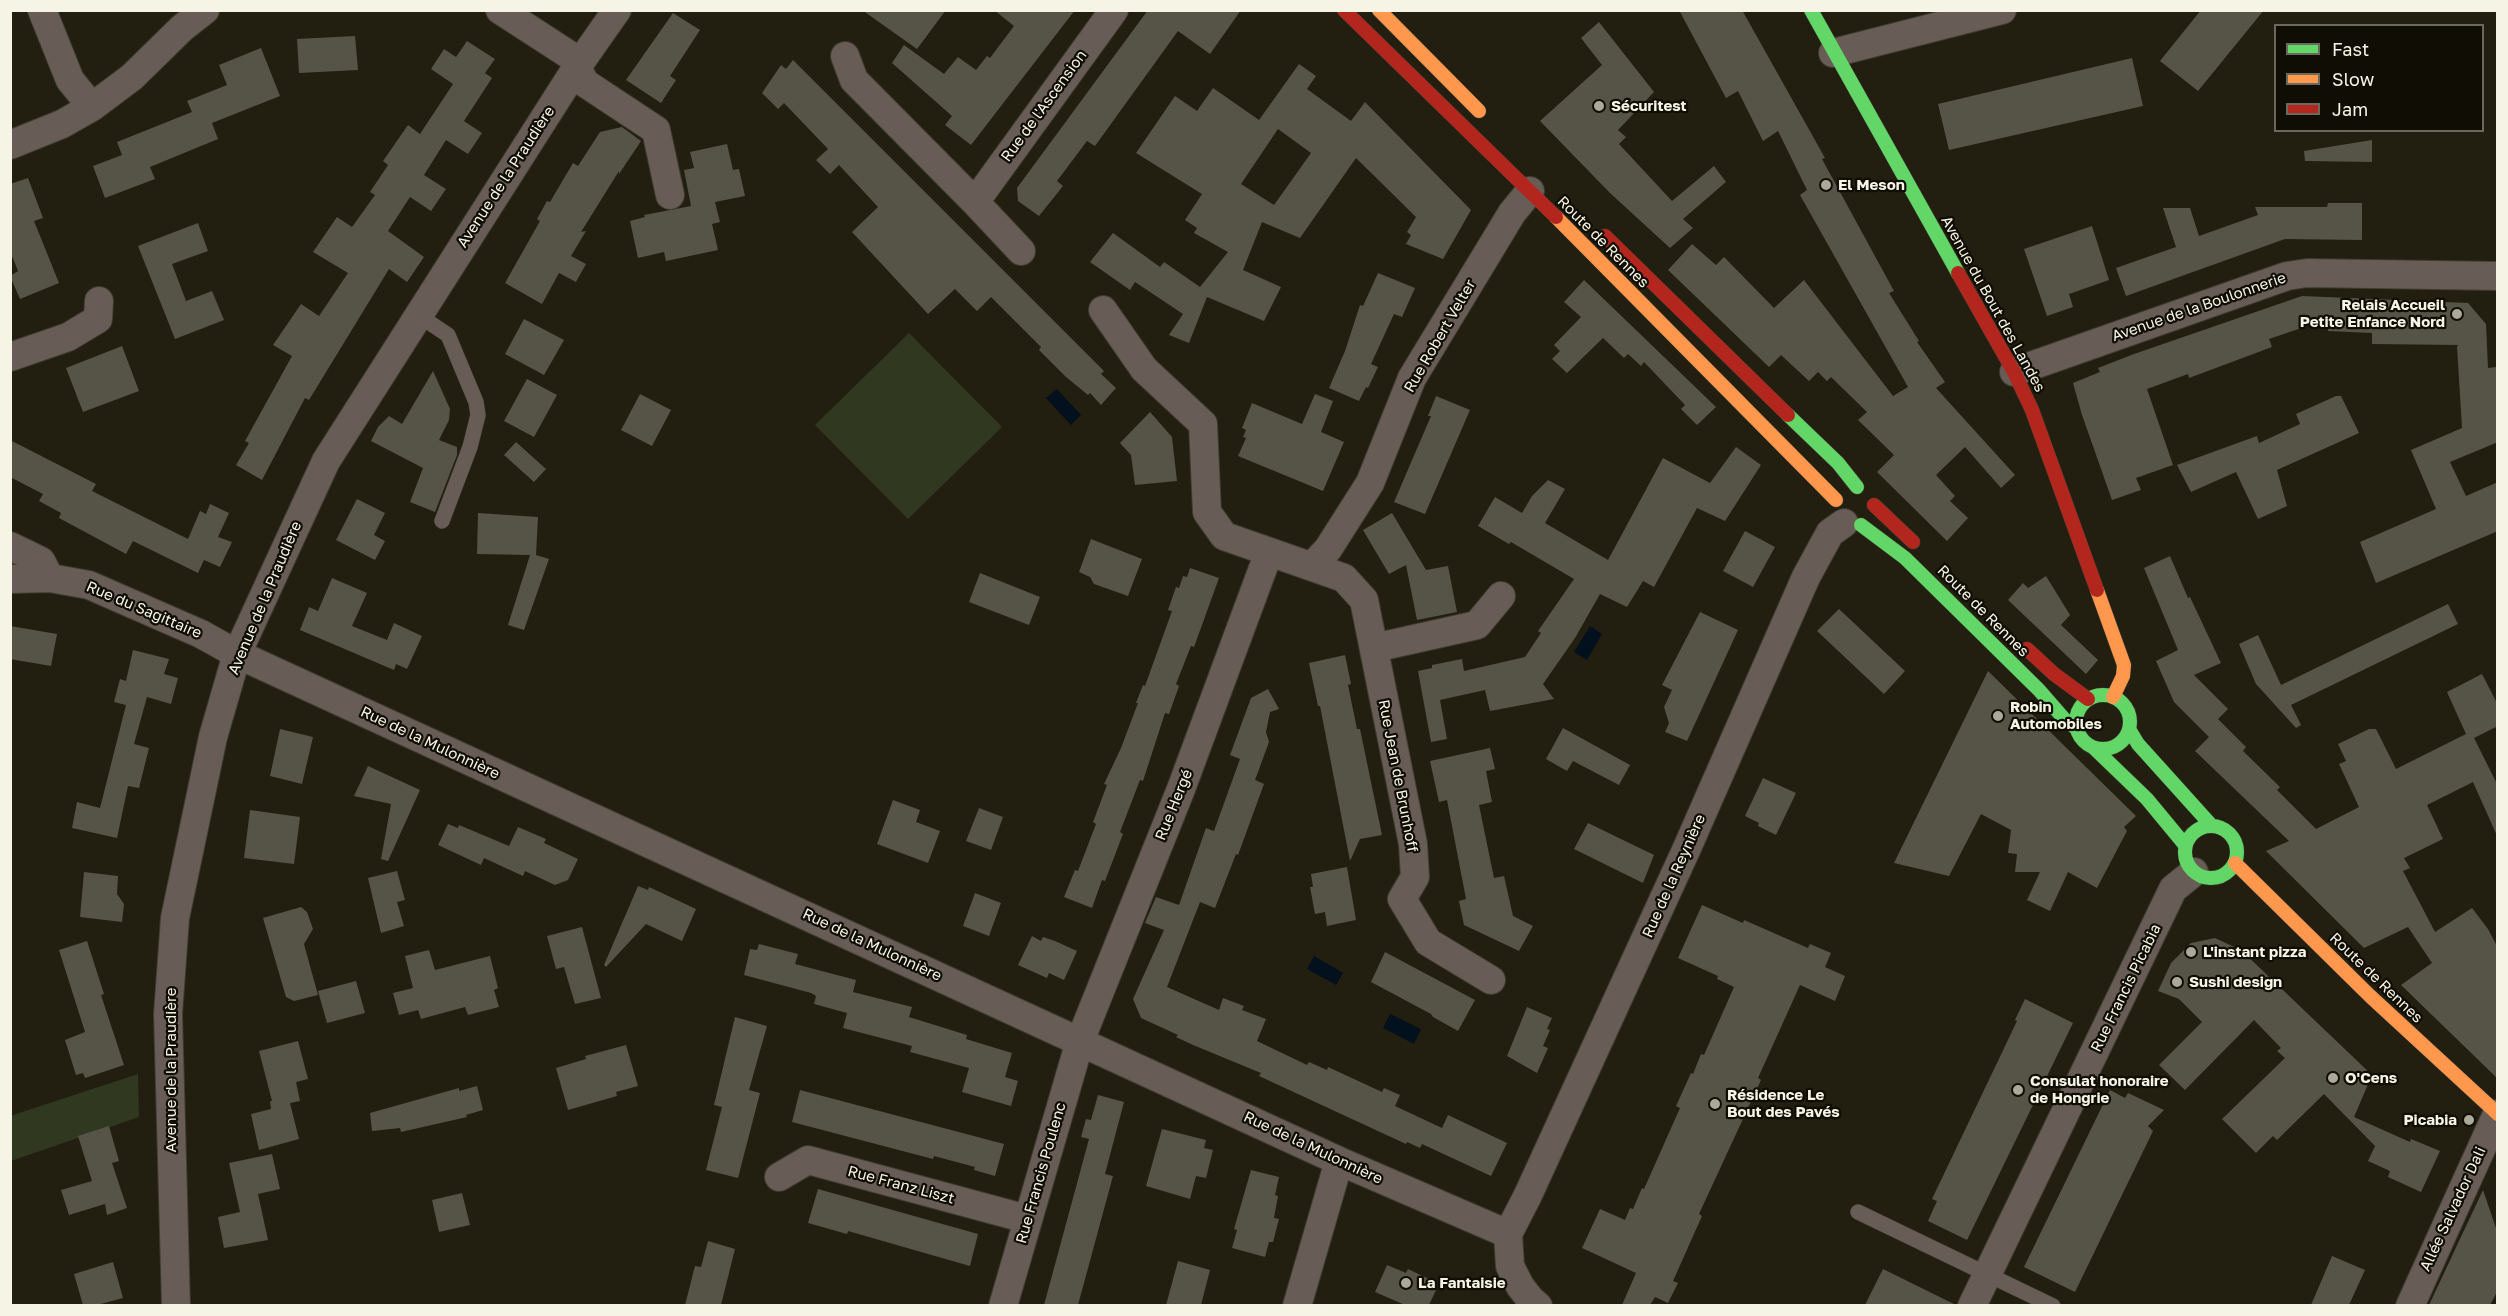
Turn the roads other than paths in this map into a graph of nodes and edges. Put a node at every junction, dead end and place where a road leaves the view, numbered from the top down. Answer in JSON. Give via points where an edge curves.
{"nodes":[{"id":1,"x":42,"y":10,"type":"edge"},
{"id":2,"x":204,"y":10,"type":"edge"},
{"id":3,"x":500,"y":10,"type":"edge"},
{"id":4,"x":617,"y":10,"type":"edge"},
{"id":5,"x":1114,"y":10,"type":"edge"},
{"id":6,"x":1344,"y":10,"type":"edge"},
{"id":7,"x":1379,"y":10,"type":"edge"},
{"id":8,"x":1811,"y":10,"type":"edge"},
{"id":9,"x":2002,"y":10,"type":"edge"},
{"id":10,"x":1964,"y":15,"type":"edge"},
{"id":11,"x":1833,"y":53,"type":"junction"},
{"id":12,"x":845,"y":56,"type":"dead end"},
{"id":13,"x":577,"y":67,"type":"junction"},
{"id":14,"x":92,"y":107,"type":"junction"},
{"id":15,"x":1485,"y":117,"type":"dead end"},
{"id":16,"x":10,"y":145,"type":"edge"},
{"id":17,"x":1530,"y":192,"type":"junction"},
{"id":18,"x":670,"y":195,"type":"dead end"},
{"id":19,"x":975,"y":202,"type":"junction"},
{"id":20,"x":1593,"y":225,"type":"dead end"},
{"id":21,"x":1021,"y":251,"type":"dead end"},
{"id":22,"x":2498,"y":276,"type":"edge"},
{"id":23,"x":99,"y":301,"type":"dead end"},
{"id":24,"x":1103,"y":310,"type":"dead end"},
{"id":25,"x":418,"y":315,"type":"junction"},
{"id":26,"x":10,"y":357,"type":"edge"},
{"id":27,"x":2014,"y":372,"type":"junction"},
{"id":28,"x":1857,"y":487,"type":"junction"},
{"id":29,"x":1874,"y":505,"type":"junction"},
{"id":30,"x":1847,"y":516,"type":"junction"},
{"id":31,"x":442,"y":521,"type":"dead end"},
{"id":32,"x":10,"y":546,"type":"edge"},
{"id":33,"x":1925,"y":553,"type":"dead end"},
{"id":34,"x":1320,"y":557,"type":"junction"},
{"id":35,"x":1266,"y":559,"type":"junction"},
{"id":36,"x":50,"y":578,"type":"junction"},
{"id":37,"x":10,"y":579,"type":"edge"},
{"id":38,"x":1501,"y":596,"type":"dead end"},
{"id":39,"x":2020,"y":642,"type":"dead end"},
{"id":40,"x":1374,"y":648,"type":"junction"},
{"id":41,"x":237,"y":654,"type":"junction"},
{"id":42,"x":2113,"y":697,"type":"junction"},
{"id":43,"x":2088,"y":699,"type":"junction"},
{"id":44,"x":2076,"y":728,"type":"junction"},
{"id":45,"x":2129,"y":729,"type":"junction"},
{"id":46,"x":2094,"y":748,"type":"junction"},
{"id":47,"x":2211,"y":825,"type":"junction"},
{"id":48,"x":2185,"y":845,"type":"junction"},
{"id":49,"x":2235,"y":862,"type":"junction"},
{"id":50,"x":2194,"y":872,"type":"junction"},
{"id":51,"x":1491,"y":980,"type":"dead end"},
{"id":52,"x":1080,"y":1041,"type":"junction"},
{"id":53,"x":2497,"y":1114,"type":"edge"},
{"id":54,"x":1339,"y":1161,"type":"junction"},
{"id":55,"x":779,"y":1177,"type":"dead end"},
{"id":56,"x":1858,"y":1212,"type":"dead end"},
{"id":57,"x":1027,"y":1219,"type":"junction"},
{"id":58,"x":1508,"y":1233,"type":"junction"},
{"id":59,"x":1987,"y":1274,"type":"junction"},
{"id":60,"x":176,"y":1305,"type":"edge"},
{"id":61,"x":1003,"y":1305,"type":"edge"},
{"id":62,"x":1297,"y":1305,"type":"edge"},
{"id":63,"x":1538,"y":1305,"type":"edge"},
{"id":64,"x":1972,"y":1305,"type":"edge"},
{"id":65,"x":2053,"y":1305,"type":"edge"},
{"id":66,"x":2410,"y":1305,"type":"edge"}],
"edges":[{"from":1,"to":14,"type":"street","via":[[70,80]]},
{"from":2,"to":14,"type":"street","via":[[132,77]]},
{"from":3,"to":13,"type":"street","via":[[571,56]]},
{"from":4,"to":13,"type":"street","name":"Avenue de la Praudière"},
{"from":5,"to":19,"type":"street","name":"Rue de l'Ascension"},
{"from":6,"to":17,"type":"main road","name":"Route de Rennes"},
{"from":7,"to":15,"type":"main road"},
{"from":8,"to":11,"type":"main road","name":"Avenue du Bout des Landes"},
{"from":9,"to":10,"type":"street"},
{"from":10,"to":11,"type":"street"},
{"from":11,"to":27,"type":"main road","name":"Avenue du Bout des Landes"},
{"from":12,"to":19,"type":"street","via":[[854,80]]},
{"from":13,"to":18,"type":"street","via":[[591,88],[656,130]]},
{"from":13,"to":25,"type":"street","name":"Avenue de la Praudière"},
{"from":14,"to":16,"type":"street"},
{"from":17,"to":30,"type":"main road","name":"Route de Rennes"},
{"from":17,"to":34,"type":"street","name":"Rue Robert Velter","via":[[1512,213],[1412,378],[1370,483]]},
{"from":19,"to":21,"type":"street"},
{"from":20,"to":28,"type":"main road","name":"Route de Rennes"},
{"from":22,"to":27,"type":"street","name":"Avenue de la Boulonnerie","via":[[2287,276]]},
{"from":23,"to":26,"type":"street","via":[[98,319],[68,337]]},
{"from":24,"to":35,"type":"street","via":[[1144,369],[1203,424],[1207,512],[1224,536]]},
{"from":25,"to":31,"type":"lane","via":[[448,335],[478,415]]},
{"from":25,"to":41,"type":"street","name":"Avenue de la Praudière","via":[[326,461]]},
{"from":27,"to":42,"type":"main road","name":"Avenue du Bout des Landes","via":[[2032,410],[2124,665]]},
{"from":28,"to":29,"type":"main road","via":[[1871,496]]},
{"from":28,"to":30,"type":"main road","via":[[1840,493]]},
{"from":29,"to":30,"type":"main road","via":[[1868,520]]},
{"from":29,"to":33,"type":"main road","name":"Route de Rennes"},
{"from":30,"to":44,"type":"main road","name":"Route de Rennes","via":[[1905,558]]},
{"from":30,"to":58,"type":"street","name":"Rue de la Reynière","via":[[1830,533],[1806,577],[1682,859]]},
{"from":32,"to":36,"type":"street","via":[[41,561]]},
{"from":34,"to":35,"type":"street"},
{"from":34,"to":40,"type":"street","name":"Rue Jean de Brunhoff","via":[[1364,600]]},
{"from":35,"to":52,"type":"street","name":"Rue Hergé","via":[[1181,789]]},
{"from":36,"to":37,"type":"street","name":"Rue du Sagittaire"},
{"from":36,"to":41,"type":"street","name":"Rue du Sagittaire","via":[[89,585]]},
{"from":38,"to":40,"type":"street","via":[[1477,625]]},
{"from":39,"to":43,"type":"main road","name":"Route de Rennes"},
{"from":40,"to":51,"type":"street","name":"Rue Jean de Brunhoff","via":[[1413,844],[1415,877],[1402,899],[1428,942]]},
{"from":41,"to":52,"type":"street","name":"Rue de la Mulonnière"},
{"from":41,"to":60,"type":"street","name":"Avenue de la Praudière","via":[[213,737],[175,918],[168,1025]]},
{"from":42,"to":43,"type":"main road","via":[[2099,695]]},
{"from":42,"to":45,"type":"main road","via":[[2127,710]]},
{"from":43,"to":44,"type":"main road","via":[[2077,713]]},
{"from":44,"to":46,"type":"main road","via":[[2082,741]]},
{"from":45,"to":46,"type":"main road","via":[[2116,746]]},
{"from":45,"to":47,"type":"main road"},
{"from":46,"to":48,"type":"main road","via":[[2147,799]]},
{"from":47,"to":48,"type":"main road","via":[[2194,831]]},
{"from":47,"to":49,"type":"main road","via":[[2233,837]]},
{"from":48,"to":50,"type":"main road","via":[[2186,860]]},
{"from":49,"to":50,"type":"main road","via":[[2217,877]]},
{"from":49,"to":53,"type":"main road","name":"Route de Rennes"},
{"from":50,"to":59,"type":"street","name":"Rue Francis Picabia","via":[[2173,889]]},
{"from":52,"to":54,"type":"street","name":"Rue de la Mulonnière"},
{"from":52,"to":57,"type":"street","name":"Rue Francis Poulenc"},
{"from":53,"to":66,"type":"street","name":"Allée Salvador Dali"},
{"from":54,"to":58,"type":"street","name":"Rue de la Mulonnière"},
{"from":54,"to":62,"type":"street"},
{"from":55,"to":57,"type":"street","name":"Rue Franz Liszt","via":[[808,1160]]},
{"from":56,"to":59,"type":"lane"},
{"from":57,"to":61,"type":"street","name":"Rue Francis Poulenc"},
{"from":58,"to":63,"type":"street","via":[[1510,1266],[1520,1286]]},
{"from":59,"to":64,"type":"street","name":"Rue Francis Picabia"},
{"from":59,"to":65,"type":"lane"}]}
